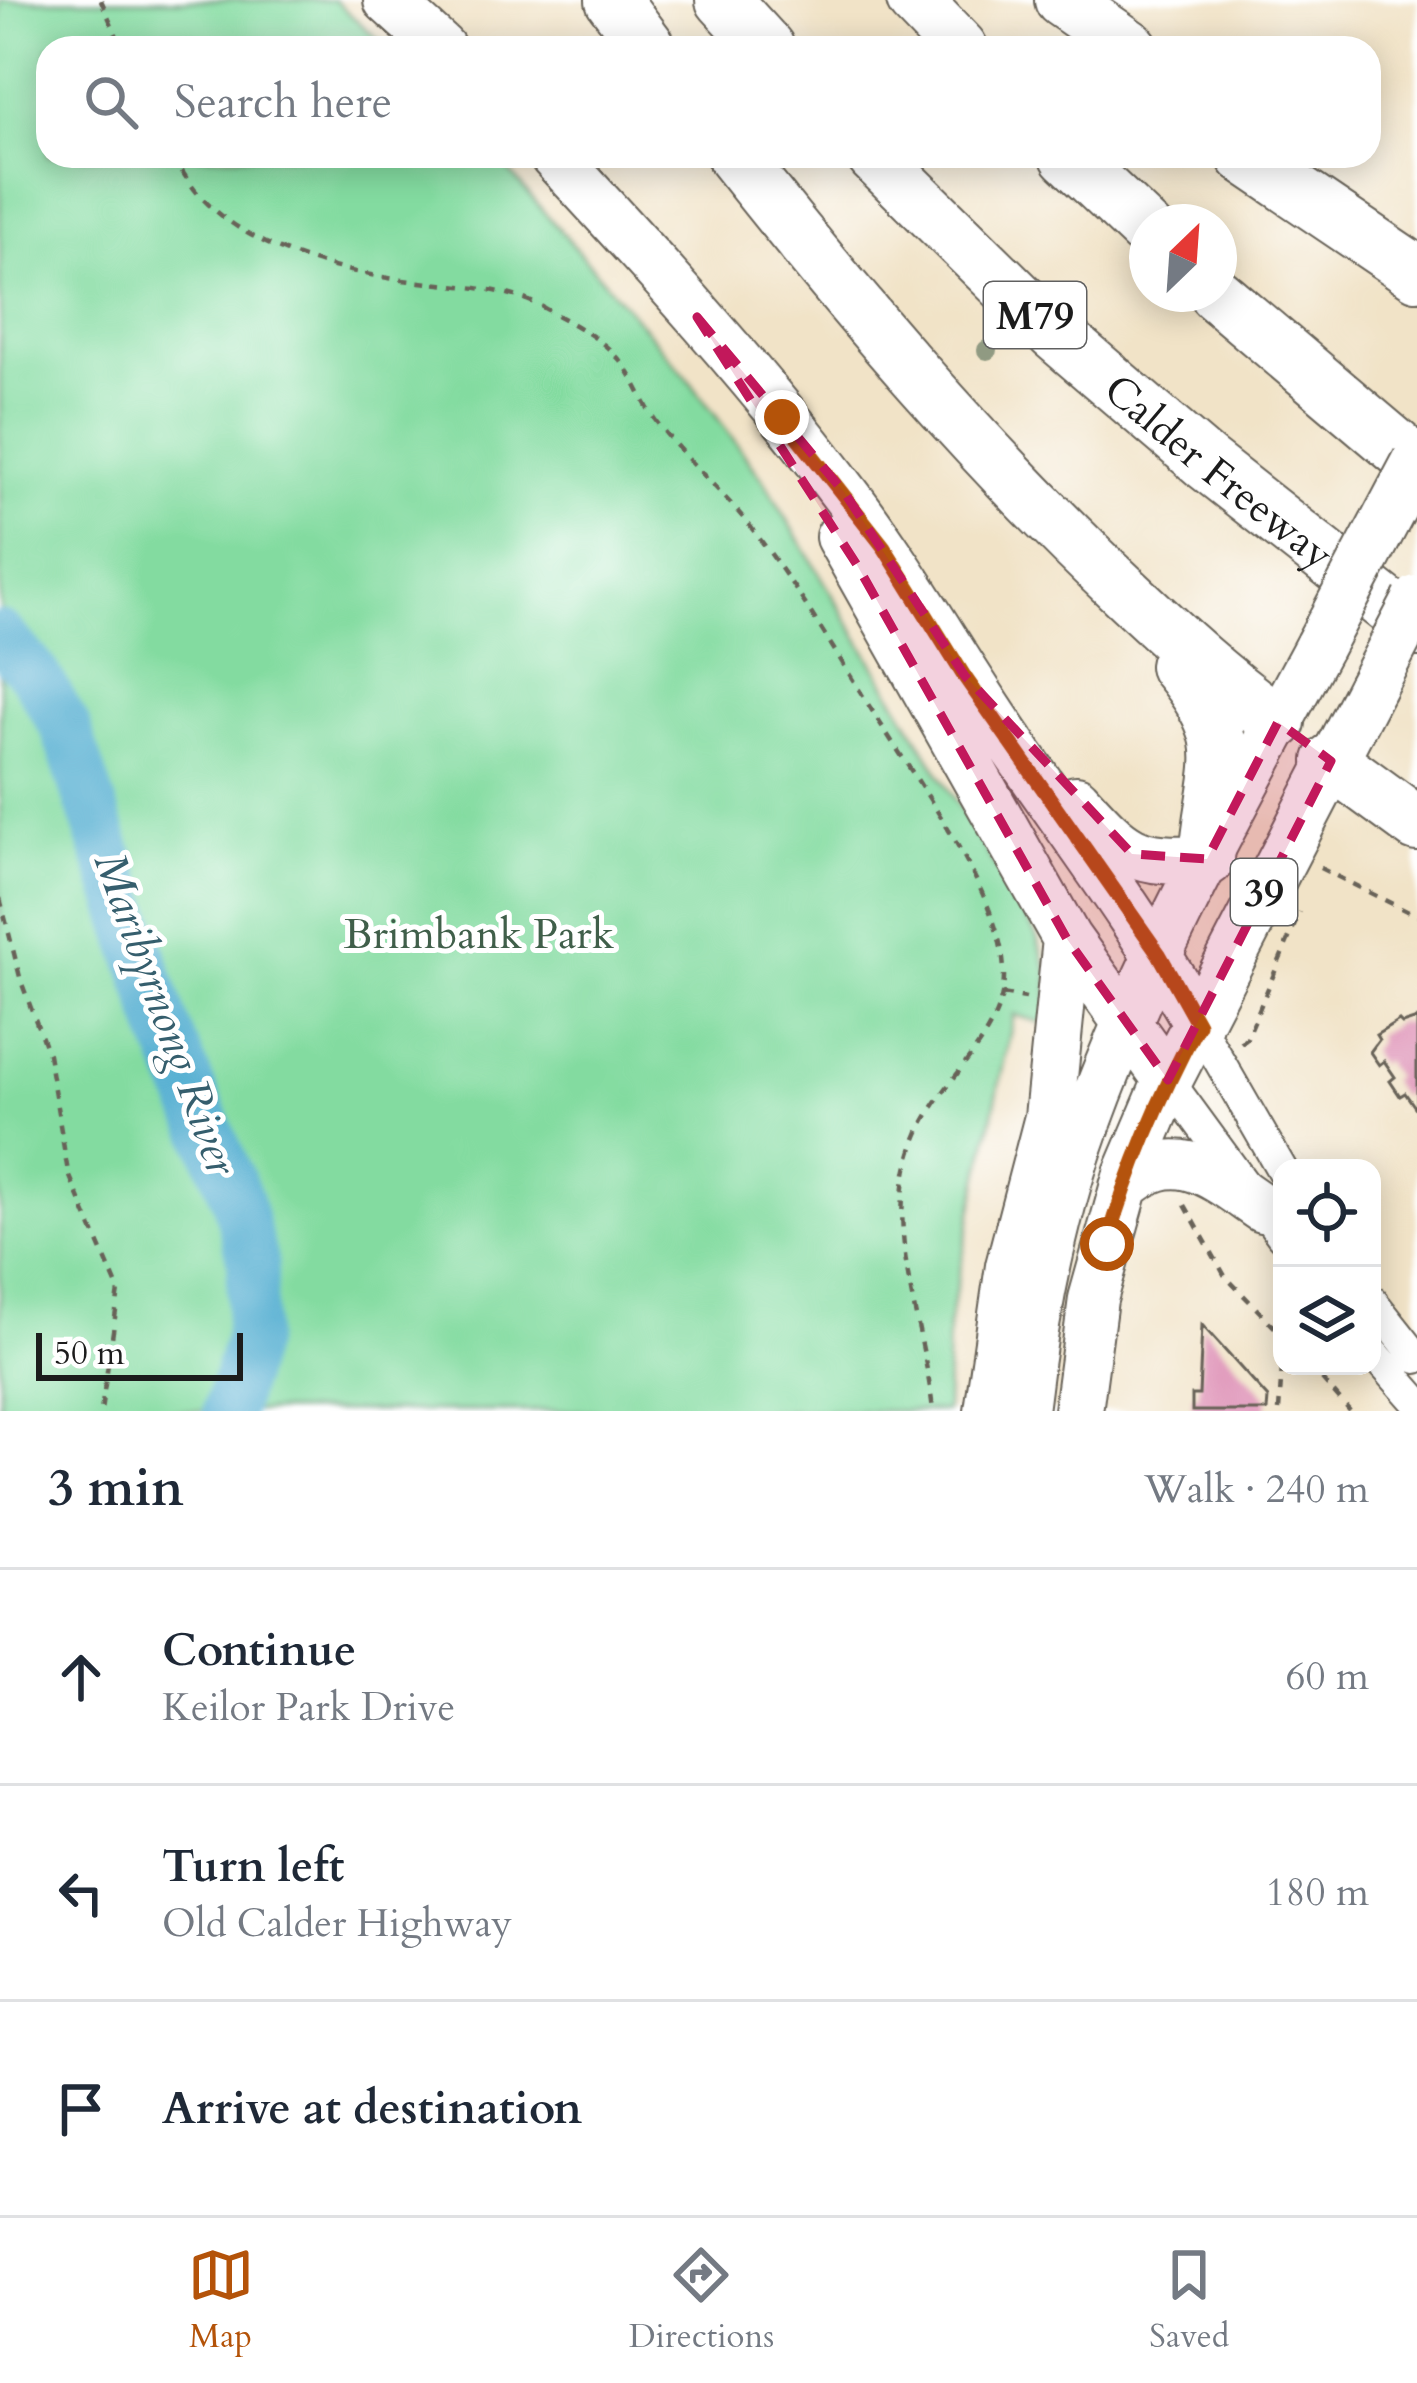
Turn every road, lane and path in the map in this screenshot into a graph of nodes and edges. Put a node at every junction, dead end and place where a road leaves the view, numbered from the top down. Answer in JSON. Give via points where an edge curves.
{"nodes":[{"id":1,"x":101,"y":0,"type":"edge"},
{"id":2,"x":388,"y":0,"type":"edge"},
{"id":3,"x":613,"y":0,"type":"edge"},
{"id":4,"x":723,"y":0,"type":"edge"},
{"id":5,"x":914,"y":0,"type":"edge"},
{"id":6,"x":1040,"y":0,"type":"edge"},
{"id":7,"x":1062,"y":0,"type":"edge"},
{"id":8,"x":117,"y":36,"type":"edge"},
{"id":9,"x":428,"y":36,"type":"edge"},
{"id":10,"x":641,"y":36,"type":"edge"},
{"id":11,"x":755,"y":36,"type":"edge"},
{"id":12,"x":948,"y":36,"type":"edge"},
{"id":13,"x":1085,"y":36,"type":"edge"},
{"id":14,"x":1114,"y":36,"type":"edge"},
{"id":15,"x":180,"y":168,"type":"edge"},
{"id":16,"x":565,"y":168,"type":"edge"},
{"id":17,"x":744,"y":168,"type":"edge"},
{"id":18,"x":886,"y":168,"type":"edge"},
{"id":19,"x":1081,"y":168,"type":"edge"},
{"id":20,"x":1262,"y":168,"type":"edge"},
{"id":21,"x":1310,"y":168,"type":"edge"},
{"id":22,"x":1129,"y":214,"type":"edge"},
{"id":23,"x":1417,"y":224,"type":"edge"},
{"id":24,"x":1417,"y":273,"type":"edge"},
{"id":25,"x":1237,"y":312,"type":"edge"},
{"id":26,"x":697,"y":317,"type":"junction"},
{"id":27,"x":1417,"y":462,"type":"edge"},
{"id":28,"x":1078,"y":548,"type":"junction"},
{"id":29,"x":1417,"y":601,"type":"edge"},
{"id":30,"x":1417,"y":629,"type":"edge"},
{"id":31,"x":964,"y":676,"type":"junction"},
{"id":32,"x":1278,"y":722,"type":"junction"},
{"id":33,"x":1331,"y":761,"type":"junction"},
{"id":34,"x":1417,"y":824,"type":"edge"},
{"id":35,"x":1207,"y":860,"type":"junction"},
{"id":36,"x":1316,"y":866,"type":"dead end"},
{"id":37,"x":0,"y":898,"type":"edge"},
{"id":38,"x":1305,"y":898,"type":"dead end"},
{"id":39,"x":1417,"y":916,"type":"edge"},
{"id":40,"x":1067,"y":939,"type":"junction"},
{"id":41,"x":1159,"y":954,"type":"junction"},
{"id":42,"x":1127,"y":1024,"type":"junction"},
{"id":43,"x":1209,"y":1044,"type":"junction"},
{"id":44,"x":1168,"y":1080,"type":"junction"},
{"id":45,"x":1178,"y":1164,"type":"junction"},
{"id":46,"x":1124,"y":1187,"type":"junction"},
{"id":47,"x":1273,"y":1200,"type":"edge"},
{"id":48,"x":1273,"y":1203,"type":"edge"},
{"id":49,"x":1273,"y":1204,"type":"edge"},
{"id":50,"x":1381,"y":1322,"type":"edge"},
{"id":51,"x":1273,"y":1326,"type":"edge"},
{"id":52,"x":1417,"y":1358,"type":"edge"},
{"id":53,"x":1381,"y":1361,"type":"edge"},
{"id":54,"x":1281,"y":1375,"type":"edge"},
{"id":55,"x":1318,"y":1375,"type":"edge"},
{"id":56,"x":1417,"y":1402,"type":"edge"},
{"id":57,"x":101,"y":1411,"type":"edge"},
{"id":58,"x":933,"y":1411,"type":"edge"},
{"id":59,"x":989,"y":1411,"type":"edge"},
{"id":60,"x":1023,"y":1411,"type":"edge"},
{"id":61,"x":1078,"y":1411,"type":"edge"},
{"id":62,"x":1279,"y":1411,"type":"edge"},
{"id":63,"x":1350,"y":1411,"type":"edge"}],
"edges":[{"from":1,"to":8,"type":"path"},
{"from":2,"to":9,"type":"main road"},
{"from":3,"to":10,"type":"highway"},
{"from":4,"to":11,"type":"highway"},
{"from":5,"to":12,"type":"highway"},
{"from":6,"to":13,"type":"highway"},
{"from":7,"to":14,"type":"highway"},
{"from":15,"to":58,"type":"path","via":[[202,199],[245,233],[368,273],[531,301],[619,358],[655,420],[752,528],[801,597],[941,820],[988,906],[1005,973],[986,1034],[918,1133],[902,1201]]},
{"from":16,"to":26,"type":"main road"},
{"from":17,"to":28,"type":"highway","via":[[927,390]]},
{"from":18,"to":30,"type":"highway","name":"Calder Freeway","number":"M79","via":[[1055,334]]},
{"from":19,"to":22,"type":"highway"},
{"from":20,"to":24,"type":"highway"},
{"from":21,"to":23,"type":"highway"},
{"from":25,"to":27,"type":"highway"},
{"from":26,"to":31,"type":"main road","via":[[844,492]]},
{"from":26,"to":40,"type":"main road","via":[[857,565]]},
{"from":27,"to":32,"type":"main road","number":"39","bridge":true},
{"from":28,"to":32,"type":"highway","via":[[1221,681]]},
{"from":28,"to":35,"type":"highway","via":[[1214,718],[1222,754]]},
{"from":29,"to":33,"type":"main road","number":"39","bridge":true},
{"from":31,"to":35,"type":"main road","via":[[1132,854]]},
{"from":31,"to":41,"type":"main road"},
{"from":32,"to":33,"type":"main road"},
{"from":32,"to":35,"type":"main road","number":"39"},
{"from":33,"to":34,"type":"highway"},
{"from":33,"to":43,"type":"main road","number":"39"},
{"from":35,"to":41,"type":"main road","number":"39"},
{"from":36,"to":39,"type":"path"},
{"from":37,"to":57,"type":"path","via":[[48,1054],[68,1172],[119,1291]]},
{"from":38,"to":43,"type":"path","via":[[1247,1038]]},
{"from":40,"to":42,"type":"main road"},
{"from":40,"to":59,"type":"main road","via":[[1048,1117],[1010,1266]]},
{"from":41,"to":42,"type":"main road","number":"39"},
{"from":41,"to":43,"type":"main road"},
{"from":42,"to":44,"type":"main road"},
{"from":42,"to":60,"type":"main road","number":"39","via":[[1065,1194]]},
{"from":43,"to":44,"type":"main road","number":"39"},
{"from":43,"to":47,"type":"street"},
{"from":44,"to":46,"type":"main road","number":"39"},
{"from":44,"to":48,"type":"street"},
{"from":45,"to":46,"type":"main road","via":[[1152,1167]]},
{"from":45,"to":49,"type":"main road"},
{"from":45,"to":51,"type":"path","via":[[1178,1192],[1225,1276]]},
{"from":46,"to":61,"type":"main road","number":"39","via":[[1094,1299]]},
{"from":50,"to":52,"type":"street"},
{"from":53,"to":56,"type":"street"},
{"from":54,"to":62,"type":"path"},
{"from":55,"to":63,"type":"path"}]}
